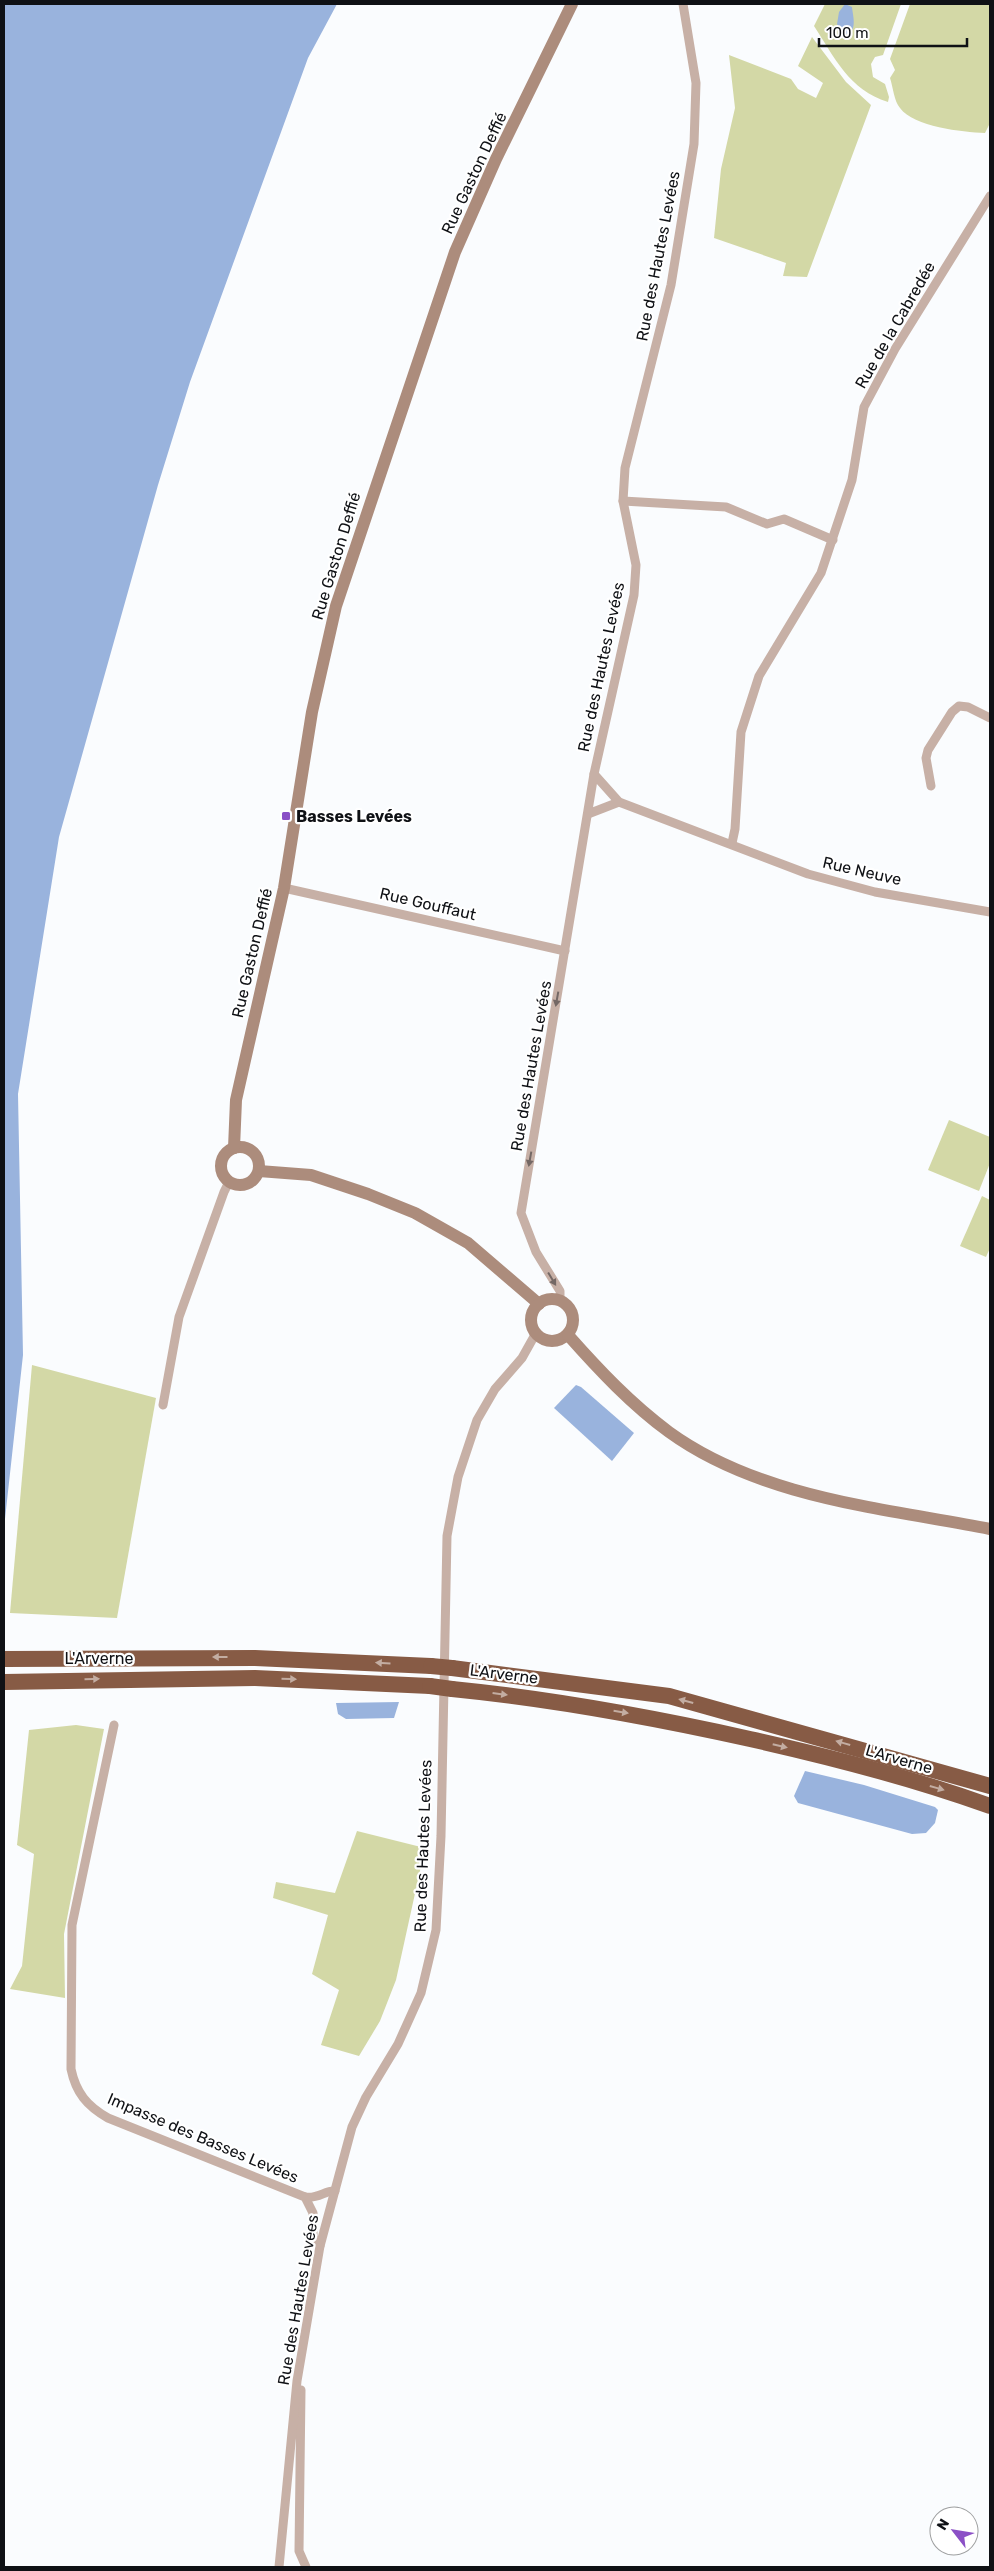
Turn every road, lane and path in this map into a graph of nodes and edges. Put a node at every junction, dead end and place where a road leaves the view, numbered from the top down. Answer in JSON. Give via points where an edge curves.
{"nodes":[{"id":1,"x":572,"y":4,"type":"edge"},
{"id":2,"x":683,"y":4,"type":"edge"},
{"id":3,"x":990,"y":196,"type":"edge"},
{"id":4,"x":623,"y":501,"type":"junction"},
{"id":5,"x":833,"y":540,"type":"junction"},
{"id":6,"x":990,"y":718,"type":"edge"},
{"id":7,"x":594,"y":774,"type":"junction"},
{"id":8,"x":931,"y":786,"type":"dead end"},
{"id":9,"x":619,"y":802,"type":"junction"},
{"id":10,"x":588,"y":814,"type":"junction"},
{"id":11,"x":732,"y":843,"type":"junction"},
{"id":12,"x":284,"y":888,"type":"junction"},
{"id":13,"x":990,"y":912,"type":"edge"},
{"id":14,"x":566,"y":951,"type":"junction"},
{"id":15,"x":234,"y":1148,"type":"junction"},
{"id":16,"x":258,"y":1171,"type":"junction"},
{"id":17,"x":229,"y":1182,"type":"junction"},
{"id":18,"x":560,"y":1301,"type":"junction"},
{"id":19,"x":539,"y":1304,"type":"junction"},
{"id":20,"x":536,"y":1333,"type":"junction"},
{"id":21,"x":568,"y":1335,"type":"junction"},
{"id":22,"x":163,"y":1405,"type":"dead end"},
{"id":23,"x":990,"y":1529,"type":"edge"},
{"id":24,"x":4,"y":1659,"type":"edge"},
{"id":25,"x":4,"y":1682,"type":"edge"},
{"id":26,"x":114,"y":1725,"type":"dead end"},
{"id":27,"x":990,"y":1786,"type":"edge"},
{"id":28,"x":990,"y":1806,"type":"edge"},
{"id":29,"x":335,"y":2191,"type":"junction"},
{"id":30,"x":305,"y":2197,"type":"junction"},
{"id":31,"x":320,"y":2246,"type":"junction"},
{"id":32,"x":297,"y":2381,"type":"junction"},
{"id":33,"x":279,"y":2567,"type":"edge"},
{"id":34,"x":306,"y":2567,"type":"edge"}],
"edges":[{"from":1,"to":12,"type":"main road","name":"Rue Gaston Deffié","via":[[496,159],[455,252],[367,509],[321,666]]},
{"from":2,"to":4,"type":"street","name":"Rue des Hautes Levées","via":[[696,83],[694,144],[671,285],[626,468]]},
{"from":3,"to":5,"type":"street","name":"Rue de la Cabredée","via":[[895,349],[864,408],[852,480]]},
{"from":4,"to":5,"type":"street","via":[[726,507],[767,524],[784,519]]},
{"from":4,"to":7,"type":"street","name":"Rue des Hautes Levées","via":[[636,565],[634,595]]},
{"from":5,"to":11,"type":"street","name":"Rue de la Cabredée","via":[[822,573],[759,676],[741,732]]},
{"from":6,"to":8,"type":"street","via":[[968,707],[959,706],[952,712],[928,750],[926,758]]},
{"from":7,"to":9,"type":"street"},
{"from":7,"to":10,"type":"street","name":"Rue des Hautes Levées"},
{"from":9,"to":10,"type":"street"},
{"from":9,"to":11,"type":"street","name":"Rue Neuve"},
{"from":10,"to":14,"type":"street","name":"Rue des Hautes Levées"},
{"from":11,"to":13,"type":"street","name":"Rue Neuve","via":[[808,874],[865,889]]},
{"from":12,"to":14,"type":"street","name":"Rue Gouffaut"},
{"from":12,"to":15,"type":"main road","name":"Rue Gaston Deffié","via":[[236,1100]]},
{"from":14,"to":18,"type":"street","name":"Rue des Hautes Levées","one_way":true,"via":[[521,1213],[536,1252],[560,1291]]},
{"from":15,"to":16,"type":"main road","via":[[244,1147],[252,1151],[258,1160]]},
{"from":15,"to":17,"type":"main road","via":[[225,1154],[220,1165],[222,1175]]},
{"from":16,"to":17,"type":"main road","via":[[247,1184]]},
{"from":16,"to":19,"type":"main road","via":[[311,1175],[415,1213],[468,1243]]},
{"from":17,"to":22,"type":"street","via":[[180,1317]]},
{"from":18,"to":19,"type":"main road","via":[[549,1300]]},
{"from":18,"to":21,"type":"main road","via":[[566,1304],[573,1316]]},
{"from":19,"to":20,"type":"main road","via":[[532,1315]]},
{"from":20,"to":21,"type":"main road","via":[[551,1341]]},
{"from":20,"to":29,"type":"street","name":"Rue des Hautes Levées","via":[[522,1358],[495,1389],[477,1420],[458,1477],[447,1536],[436,1930],[421,1993],[398,2044],[358,2112]]},
{"from":21,"to":23,"type":"main road","via":[[641,1410],[685,1442],[734,1468],[825,1497]]},
{"from":27,"to":24,"type":"highway","name":"L'Arverne","one_way":true,"bridge":true,"via":[[669,1696],[452,1668],[255,1658]]},
{"from":25,"to":28,"type":"highway","name":"L'Arverne","one_way":true,"bridge":true,"via":[[255,1678],[430,1686],[537,1699],[658,1718],[810,1752]]},
{"from":26,"to":30,"type":"street","name":"Impasse des Basses Levées","via":[[72,1925],[71,2069],[76,2088],[88,2104],[108,2118]]},
{"from":29,"to":30,"type":"street","name":"Impasse des Basses Levées","via":[[314,2198]]},
{"from":29,"to":31,"type":"street","name":"Rue des Hautes Levées"},
{"from":30,"to":31,"type":"street","name":"Impasse des Basses Levées","via":[[313,2213],[313,2237]]},
{"from":31,"to":32,"type":"street","name":"Rue des Hautes Levées"},
{"from":32,"to":33,"type":"street","name":"Rue des Hautes Levées"},
{"from":32,"to":34,"type":"street","via":[[302,2390],[299,2551]]}]}
